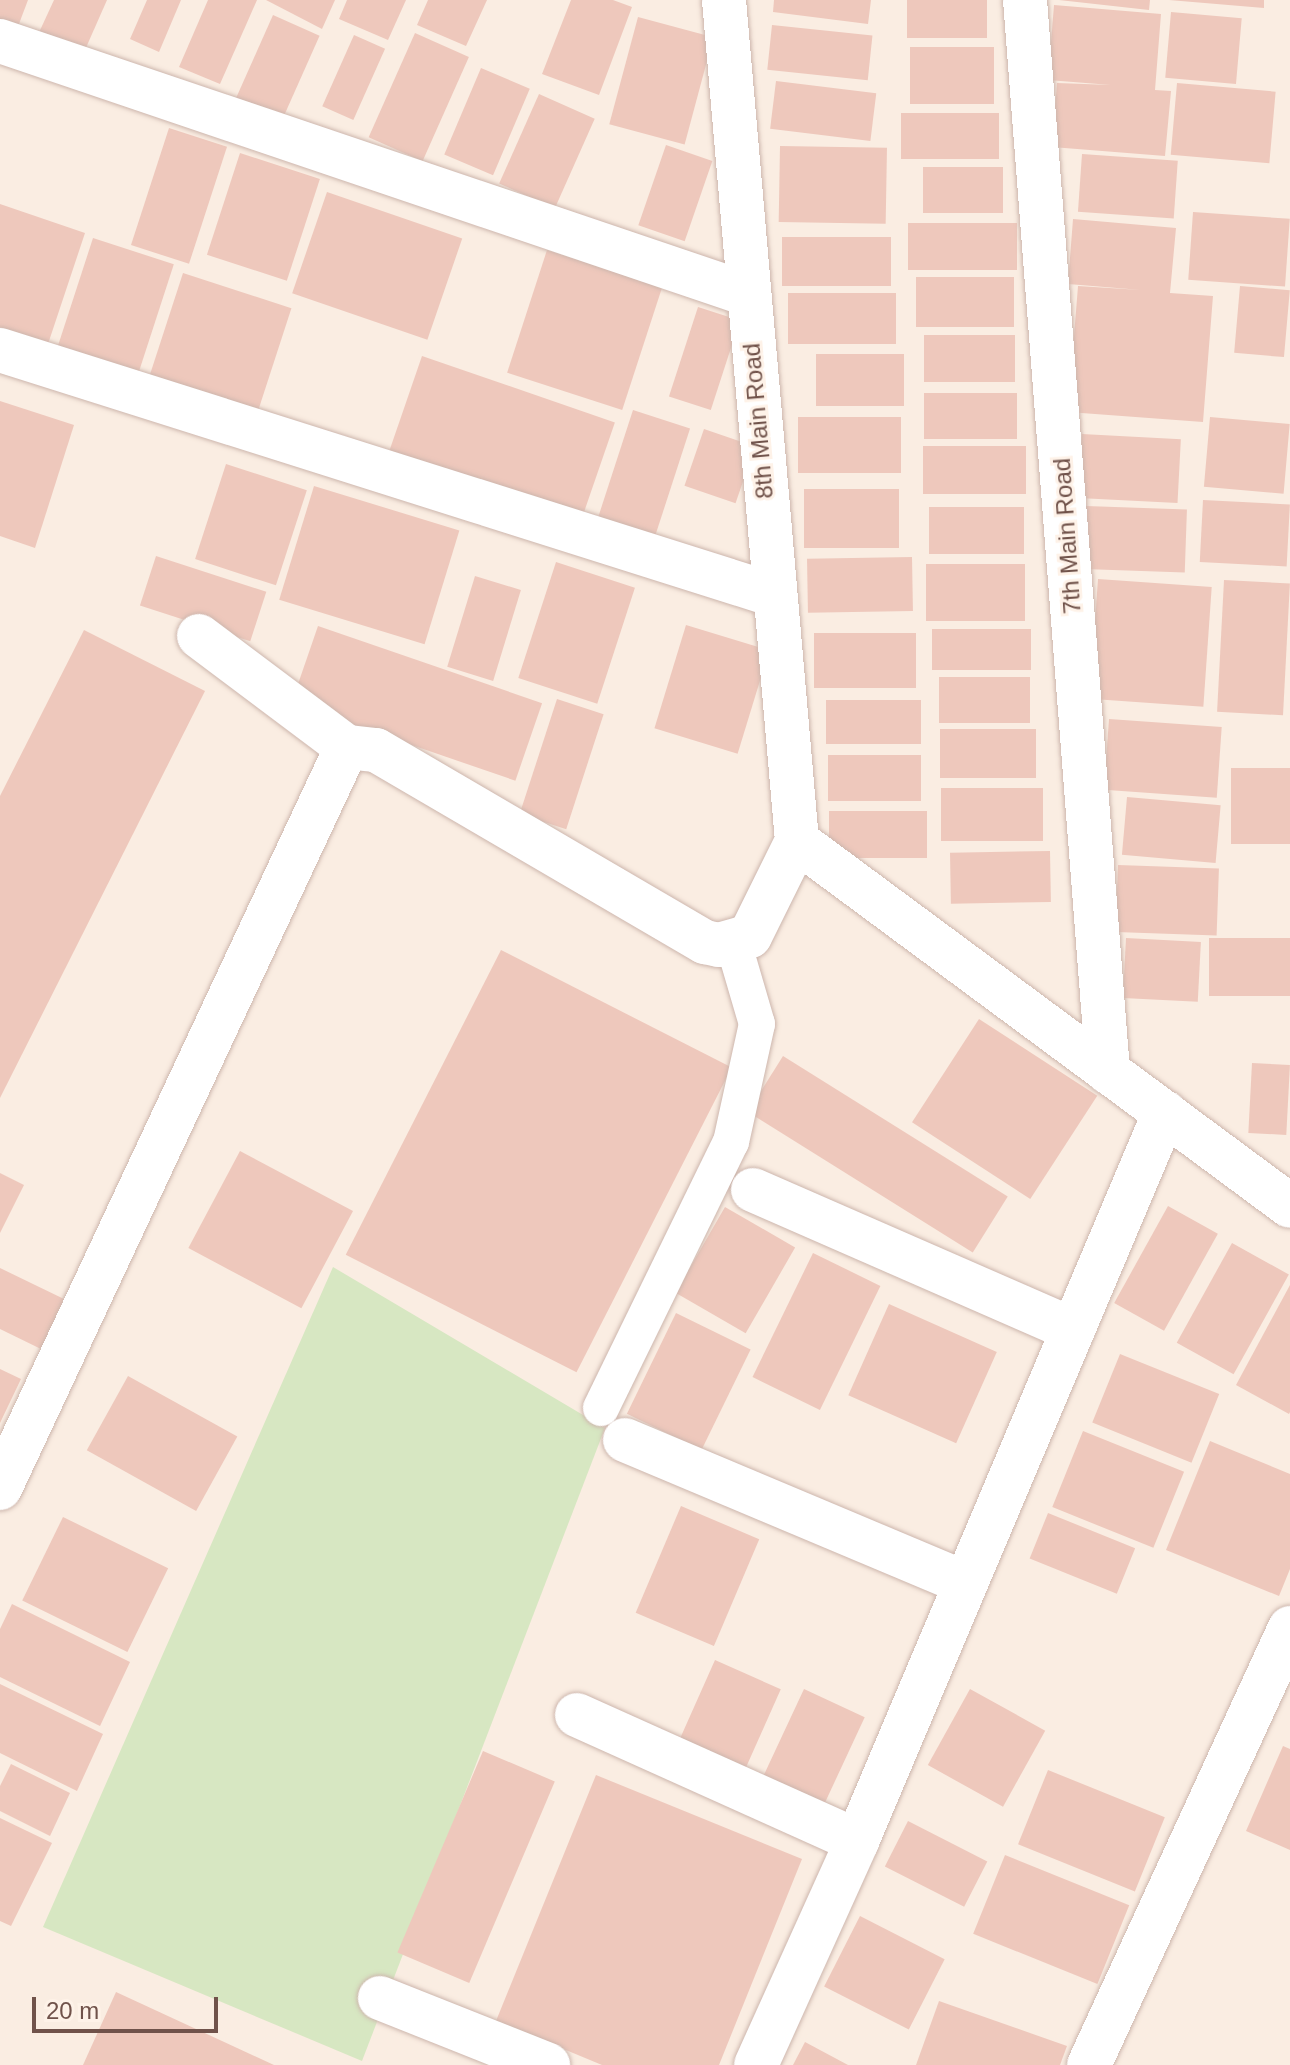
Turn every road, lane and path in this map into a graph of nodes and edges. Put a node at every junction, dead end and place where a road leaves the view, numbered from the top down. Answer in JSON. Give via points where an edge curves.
{"nodes":[{"id":1,"x":724,"y":0,"type":"edge"},
{"id":2,"x":1025,"y":0,"type":"edge"},
{"id":3,"x":0,"y":41,"type":"edge"},
{"id":4,"x":747,"y":294,"type":"junction"},
{"id":5,"x":0,"y":350,"type":"edge"},
{"id":6,"x":774,"y":595,"type":"junction"},
{"id":7,"x":199,"y":636,"type":"dead end"},
{"id":8,"x":347,"y":747,"type":"junction"},
{"id":9,"x":797,"y":841,"type":"junction"},
{"id":10,"x":733,"y":942,"type":"junction"},
{"id":11,"x":1108,"y":1072,"type":"junction"},
{"id":12,"x":1165,"y":1112,"type":"junction"},
{"id":13,"x":753,"y":1190,"type":"dead end"},
{"id":14,"x":1290,"y":1206,"type":"edge"},
{"id":15,"x":1073,"y":1330,"type":"junction"},
{"id":16,"x":613,"y":1424,"type":"joint"},
{"id":17,"x":0,"y":1488,"type":"edge"},
{"id":18,"x":965,"y":1583,"type":"junction"},
{"id":19,"x":1290,"y":1628,"type":"edge"},
{"id":20,"x":577,"y":1715,"type":"dead end"},
{"id":21,"x":857,"y":1841,"type":"junction"},
{"id":22,"x":380,"y":1998,"type":"dead end"},
{"id":23,"x":548,"y":2065,"type":"edge"},
{"id":24,"x":756,"y":2065,"type":"edge"},
{"id":25,"x":1089,"y":2065,"type":"edge"}],
"edges":[{"from":1,"to":4,"type":"street","name":"8th Main Road"},
{"from":2,"to":11,"type":"street","name":"7th Main Road"},
{"from":3,"to":4,"type":"street"},
{"from":4,"to":6,"type":"street","name":"8th Main Road"},
{"from":5,"to":6,"type":"street"},
{"from":6,"to":9,"type":"street","name":"8th Main Road"},
{"from":7,"to":8,"type":"street"},
{"from":8,"to":10,"type":"street","via":[[376,750],[705,942]]},
{"from":8,"to":17,"type":"street"},
{"from":9,"to":10,"type":"street","via":[[750,936]]},
{"from":9,"to":11,"type":"street"},
{"from":10,"to":16,"type":"lane","via":[[757,1024],[731,1142]]},
{"from":11,"to":12,"type":"street"},
{"from":12,"to":14,"type":"street"},
{"from":12,"to":15,"type":"street"},
{"from":13,"to":15,"type":"street"},
{"from":15,"to":18,"type":"street"},
{"from":16,"to":18,"type":"street"},
{"from":18,"to":21,"type":"street"},
{"from":19,"to":25,"type":"street"},
{"from":20,"to":21,"type":"street"},
{"from":21,"to":24,"type":"street"},
{"from":22,"to":23,"type":"street"}]}
